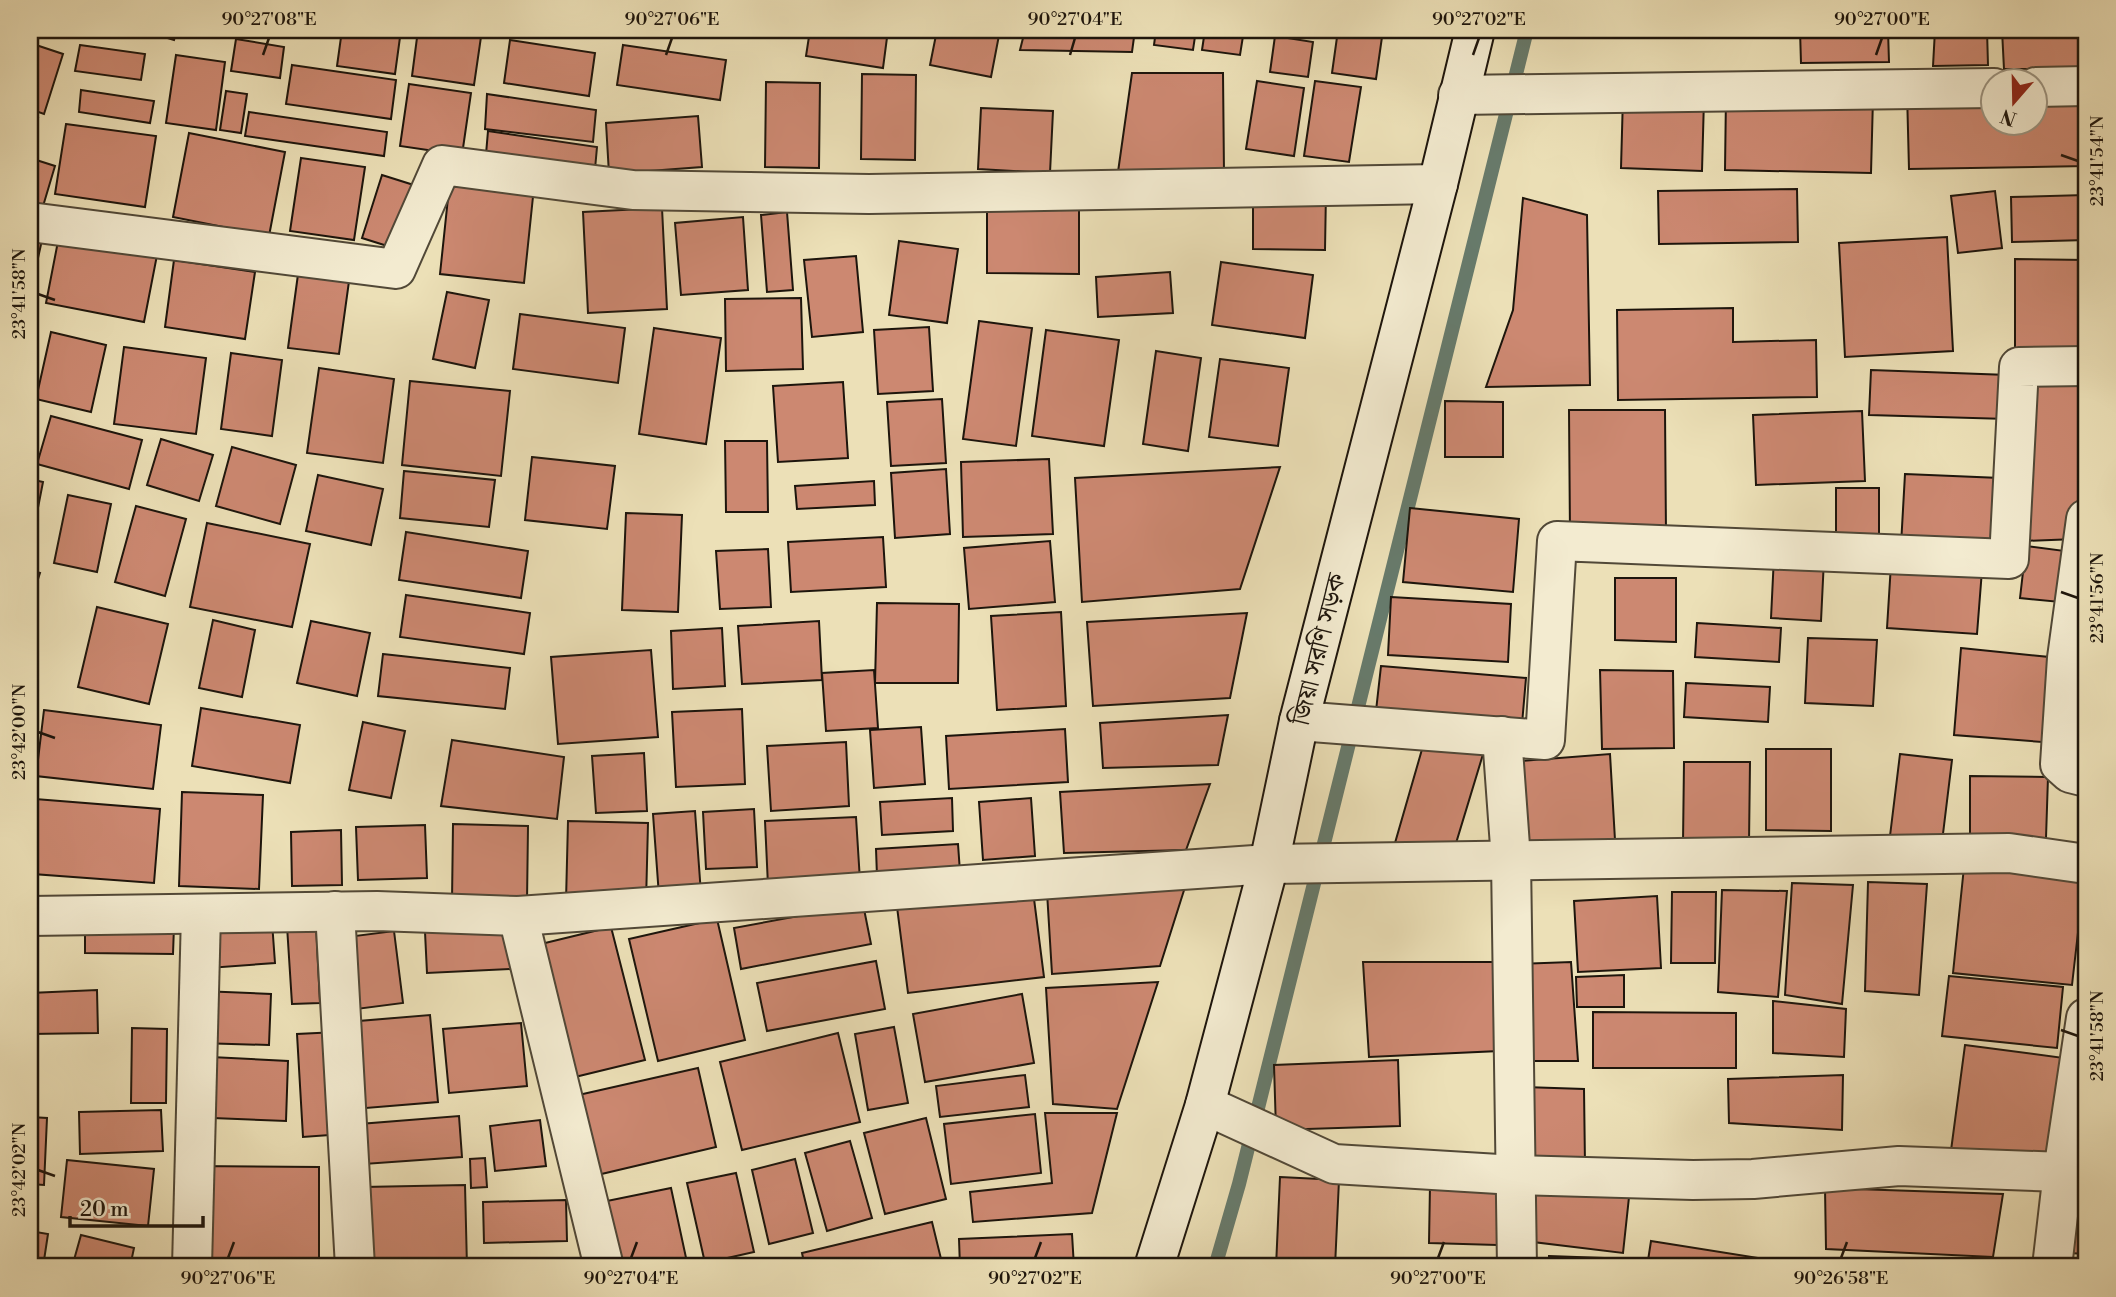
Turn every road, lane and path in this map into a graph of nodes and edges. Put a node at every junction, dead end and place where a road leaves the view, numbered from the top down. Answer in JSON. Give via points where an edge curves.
{"nodes":[{"id":1,"x":1475,"y":30,"type":"edge"},
{"id":2,"x":2086,"y":86,"type":"edge"},
{"id":3,"x":2050,"y":87,"type":"edge"},
{"id":4,"x":1980,"y":88,"type":"edge"},
{"id":5,"x":1458,"y":95,"type":"junction"},
{"id":6,"x":1438,"y":184,"type":"junction"},
{"id":7,"x":30,"y":222,"type":"edge"},
{"id":8,"x":2086,"y":366,"type":"edge"},
{"id":9,"x":2086,"y":519,"type":"edge"},
{"id":10,"x":1299,"y":721,"type":"junction"},
{"id":11,"x":1502,"y":736,"type":"junction"},
{"id":12,"x":2086,"y":777,"type":"edge"},
{"id":13,"x":1511,"y":860,"type":"junction"},
{"id":14,"x":1269,"y":864,"type":"junction"},
{"id":15,"x":2086,"y":864,"type":"edge"},
{"id":16,"x":335,"y":911,"type":"junction"},
{"id":17,"x":201,"y":914,"type":"junction"},
{"id":18,"x":30,"y":916,"type":"edge"},
{"id":19,"x":517,"y":916,"type":"junction"},
{"id":20,"x":2086,"y":1018,"type":"edge"},
{"id":21,"x":1205,"y":1105,"type":"junction"},
{"id":22,"x":1515,"y":1175,"type":"junction"},
{"id":23,"x":2074,"y":1175,"type":"edge"},
{"id":24,"x":192,"y":1267,"type":"edge"},
{"id":25,"x":355,"y":1267,"type":"edge"},
{"id":26,"x":604,"y":1267,"type":"edge"},
{"id":27,"x":1154,"y":1267,"type":"edge"},
{"id":28,"x":1517,"y":1267,"type":"edge"},
{"id":29,"x":2052,"y":1267,"type":"edge"}],
"edges":[{"from":1,"to":5,"type":"street","name":"জিয়া সরণি সড়ক"},
{"from":2,"to":3,"type":"street"},
{"from":4,"to":5,"type":"street"},
{"from":5,"to":6,"type":"street","name":"জিয়া সরণি সড়ক"},
{"from":6,"to":7,"type":"street","via":[[869,194],[647,190],[442,165],[396,269]]},
{"from":6,"to":10,"type":"street","name":"জিয়া সরণি সড়ক"},
{"from":8,"to":11,"type":"street","via":[[2019,367],[2009,559],[1557,541],[1545,740]]},
{"from":9,"to":12,"type":"street","via":[[2067,657],[2060,764],[2070,773]]},
{"from":10,"to":11,"type":"street"},
{"from":10,"to":14,"type":"street","name":"জিয়া সরণি সড়ক"},
{"from":11,"to":13,"type":"street"},
{"from":13,"to":14,"type":"street"},
{"from":13,"to":15,"type":"street","via":[[2009,853]]},
{"from":13,"to":22,"type":"street"},
{"from":14,"to":19,"type":"street"},
{"from":14,"to":21,"type":"street","name":"জিয়া সরণি সড়ক"},
{"from":16,"to":17,"type":"street"},
{"from":16,"to":19,"type":"street"},
{"from":16,"to":25,"type":"street"},
{"from":17,"to":18,"type":"street"},
{"from":17,"to":24,"type":"street"},
{"from":19,"to":26,"type":"street"},
{"from":20,"to":23,"type":"street"},
{"from":21,"to":22,"type":"street","via":[[1334,1164]]},
{"from":21,"to":27,"type":"street","name":"জিয়া সরণি সড়ক"},
{"from":22,"to":23,"type":"street","via":[[1741,1180],[1899,1166]]},
{"from":22,"to":28,"type":"street"},
{"from":23,"to":29,"type":"street"}]}
